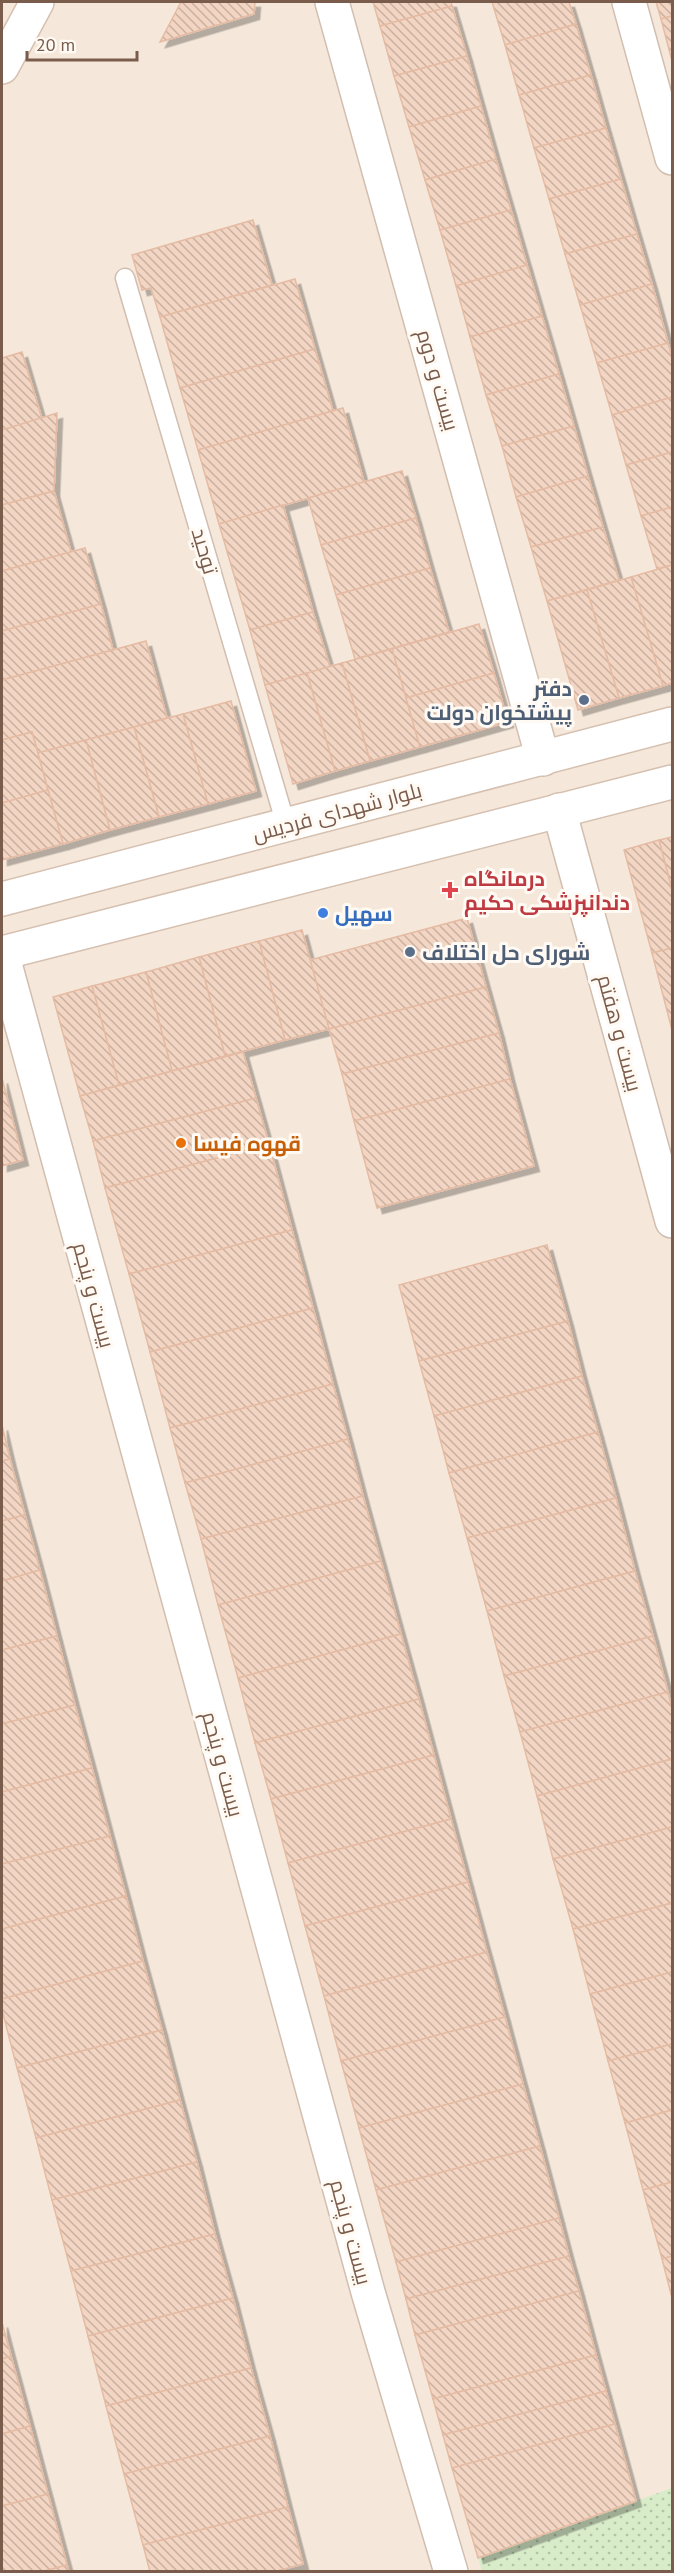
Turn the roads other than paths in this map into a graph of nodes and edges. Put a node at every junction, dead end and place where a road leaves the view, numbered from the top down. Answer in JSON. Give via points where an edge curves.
{"nodes":[{"id":1,"x":37,"y":2,"type":"edge"},
{"id":2,"x":332,"y":2,"type":"edge"},
{"id":3,"x":629,"y":2,"type":"edge"},
{"id":4,"x":2,"y":67,"type":"edge"},
{"id":5,"x":672,"y":158,"type":"edge"},
{"id":6,"x":125,"y":278,"type":"dead end"},
{"id":7,"x":672,"y":724,"type":"edge"},
{"id":8,"x":543,"y":759,"type":"junction"},
{"id":9,"x":672,"y":782,"type":"edge"},
{"id":10,"x":559,"y":810,"type":"junction"},
{"id":11,"x":286,"y":825,"type":"junction"},
{"id":12,"x":2,"y":899,"type":"edge"},
{"id":13,"x":2,"y":953,"type":"edge"},
{"id":14,"x":672,"y":1221,"type":"edge"},
{"id":15,"x":451,"y":2571,"type":"edge"}],
"edges":[{"from":1,"to":4,"type":"street"},
{"from":2,"to":8,"type":"street","name":"بیست و دوم"},
{"from":3,"to":5,"type":"street"},
{"from":6,"to":11,"type":"lane","name":"توحید"},
{"from":7,"to":8,"type":"street","name":"بلوار شهدای فردیس"},
{"from":8,"to":11,"type":"street","name":"بلوار شهدای فردیس"},
{"from":9,"to":10,"type":"street"},
{"from":10,"to":13,"type":"street"},
{"from":10,"to":14,"type":"street","name":"بیست و هفتم"},
{"from":11,"to":12,"type":"street","name":"بلوار شهدای فردیس"},
{"from":13,"to":15,"type":"street","name":"بیست و پنجم","via":[[364,2280]]}]}
